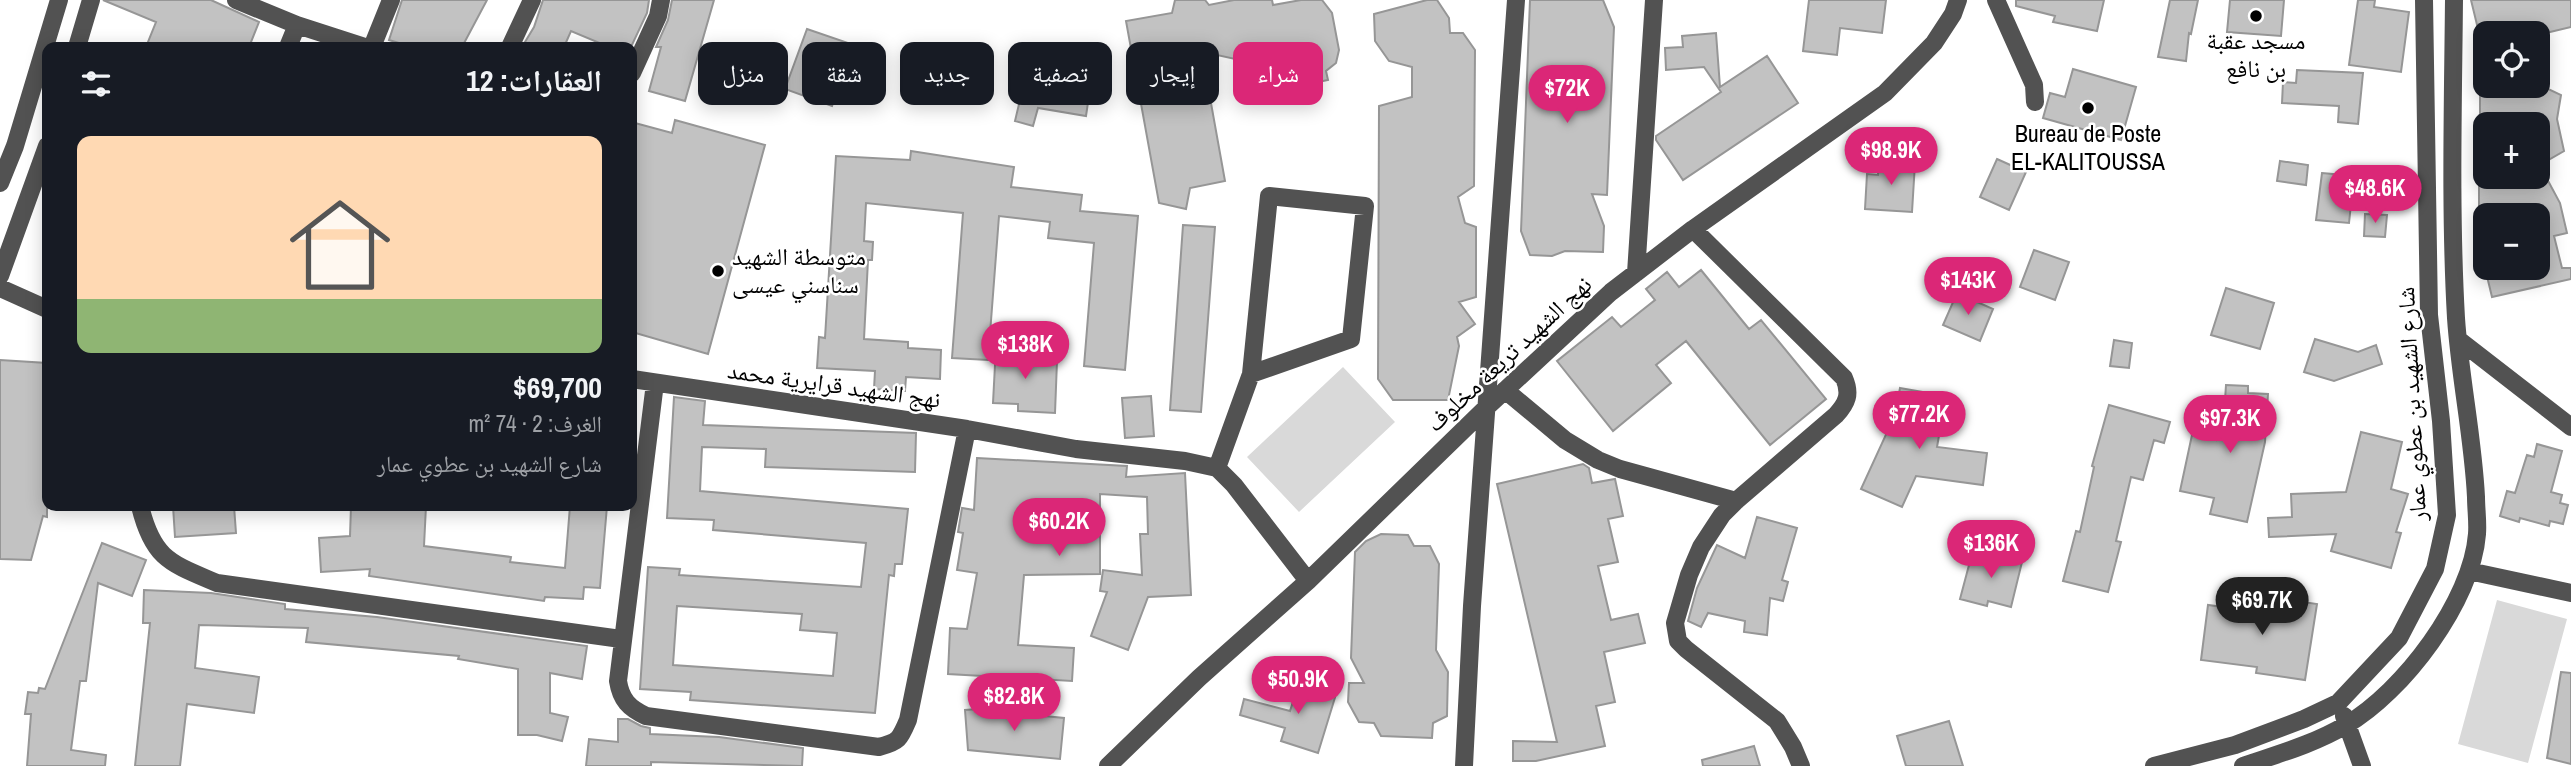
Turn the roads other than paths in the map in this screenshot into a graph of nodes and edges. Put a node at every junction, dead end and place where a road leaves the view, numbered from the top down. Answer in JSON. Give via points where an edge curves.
{"nodes":[{"id":1,"x":60,"y":0,"type":"edge"},
{"id":2,"x":90,"y":0,"type":"edge"},
{"id":3,"x":391,"y":0,"type":"edge"},
{"id":4,"x":532,"y":0,"type":"edge"},
{"id":5,"x":661,"y":0,"type":"edge"},
{"id":6,"x":1516,"y":0,"type":"edge"},
{"id":7,"x":1654,"y":0,"type":"edge"},
{"id":8,"x":1958,"y":0,"type":"edge"},
{"id":9,"x":1996,"y":0,"type":"edge"},
{"id":10,"x":2424,"y":0,"type":"edge"},
{"id":11,"x":2454,"y":0,"type":"edge"},
{"id":12,"x":247,"y":2,"type":"edge"},
{"id":13,"x":297,"y":25,"type":"junction"},
{"id":14,"x":47,"y":42,"type":"edge"},
{"id":15,"x":78,"y":42,"type":"edge"},
{"id":16,"x":290,"y":42,"type":"edge"},
{"id":17,"x":350,"y":42,"type":"edge"},
{"id":18,"x":374,"y":42,"type":"edge"},
{"id":19,"x":512,"y":42,"type":"edge"},
{"id":20,"x":42,"y":58,"type":"edge"},
{"id":21,"x":637,"y":62,"type":"edge"},
{"id":22,"x":2035,"y":102,"type":"dead end"},
{"id":23,"x":13,"y":152,"type":"junction"},
{"id":24,"x":42,"y":164,"type":"edge"},
{"id":25,"x":42,"y":170,"type":"edge"},
{"id":26,"x":0,"y":183,"type":"edge"},
{"id":27,"x":1693,"y":229,"type":"junction"},
{"id":28,"x":1636,"y":273,"type":"junction"},
{"id":29,"x":0,"y":276,"type":"edge"},
{"id":30,"x":0,"y":288,"type":"edge"},
{"id":31,"x":42,"y":307,"type":"edge"},
{"id":32,"x":2459,"y":340,"type":"junction"},
{"id":33,"x":1251,"y":374,"type":"junction"},
{"id":34,"x":637,"y":380,"type":"edge"},
{"id":35,"x":655,"y":383,"type":"junction"},
{"id":36,"x":1505,"y":390,"type":"junction"},
{"id":37,"x":1487,"y":407,"type":"junction"},
{"id":38,"x":2571,"y":427,"type":"edge"},
{"id":39,"x":967,"y":429,"type":"junction"},
{"id":40,"x":1217,"y":468,"type":"junction"},
{"id":41,"x":1736,"y":501,"type":"junction"},
{"id":42,"x":141,"y":511,"type":"edge"},
{"id":43,"x":2469,"y":571,"type":"junction"},
{"id":44,"x":1308,"y":581,"type":"junction"},
{"id":45,"x":2571,"y":593,"type":"edge"},
{"id":46,"x":621,"y":639,"type":"junction"},
{"id":47,"x":2338,"y":703,"type":"junction"},
{"id":48,"x":2348,"y":724,"type":"junction"},
{"id":49,"x":1108,"y":766,"type":"edge"},
{"id":50,"x":1464,"y":766,"type":"edge"},
{"id":51,"x":1801,"y":766,"type":"edge"},
{"id":52,"x":2154,"y":766,"type":"edge"},
{"id":53,"x":2243,"y":766,"type":"edge"},
{"id":54,"x":2362,"y":766,"type":"edge"}],
"edges":[{"from":1,"to":14,"type":"street"},
{"from":2,"to":15,"type":"street"},
{"from":3,"to":18,"type":"street"},
{"from":4,"to":19,"type":"street"},
{"from":5,"to":21,"type":"street"},
{"from":6,"to":37,"type":"street"},
{"from":7,"to":28,"type":"street"},
{"from":8,"to":27,"type":"street","name":"نهج الشهيد تريعة مخلوف","via":[[1934,43],[1885,93]]},
{"from":9,"to":22,"type":"street","via":[[2034,85]]},
{"from":10,"to":47,"type":"street","name":"شارع الشهيد بن عطوي عمار","via":[[2430,315],[2447,515],[2435,569],[2399,638]]},
{"from":11,"to":32,"type":"street","name":"شارع الشهيد بن عطوي عمار","via":[[2452,189]]},
{"from":12,"to":13,"type":"street"},
{"from":13,"to":16,"type":"street"},
{"from":13,"to":17,"type":"street"},
{"from":20,"to":23,"type":"street"},
{"from":23,"to":24,"type":"street"},
{"from":23,"to":26,"type":"street"},
{"from":25,"to":29,"type":"street"},
{"from":27,"to":28,"type":"street","name":"نهج الشهيد تريعة مخلوف"},
{"from":27,"to":41,"type":"street","via":[[1844,378],[1848,388],[1845,405],[1836,415]]},
{"from":28,"to":36,"type":"street","name":"نهج الشهيد تريعة مخلوف"},
{"from":30,"to":31,"type":"street"},
{"from":32,"to":38,"type":"street"},
{"from":32,"to":43,"type":"street","name":"شارع الشهيد بن عطوي عمار","via":[[2476,508],[2477,534]]},
{"from":33,"to":33,"type":"street","via":[[1351,339],[1365,206],[1269,197]]},
{"from":33,"to":40,"type":"street"},
{"from":34,"to":35,"type":"street","name":"نهج الشهيد قرايرية محمد"},
{"from":35,"to":39,"type":"street","name":"نهج الشهيد قرايرية محمد"},
{"from":35,"to":46,"type":"street"},
{"from":36,"to":37,"type":"street","name":"نهج الشهيد تريعة مخلوف"},
{"from":36,"to":41,"type":"street","via":[[1565,440],[1598,460]]},
{"from":37,"to":44,"type":"street","name":"نهج الشهيد تريعة مخلوف"},
{"from":37,"to":50,"type":"street"},
{"from":39,"to":40,"type":"street","name":"نهج الشهيد قرايرية محمد"},
{"from":39,"to":46,"type":"street","via":[[908,720],[901,738],[893,743],[879,747],[842,744],[646,716],[628,706],[621,695]]},
{"from":40,"to":44,"type":"street"},
{"from":41,"to":51,"type":"street","via":[[1701,547],[1689,575],[1675,623],[1678,641],[1777,721]]},
{"from":42,"to":46,"type":"street","via":[[146,532],[158,551],[180,568],[217,583]]},
{"from":43,"to":45,"type":"street"},
{"from":43,"to":48,"type":"street","name":"شارع الشهيد بن عطوي عمار","via":[[2443,625],[2419,657],[2381,700]]},
{"from":44,"to":49,"type":"street","name":"نهج الشهيد تريعة مخلوف"},
{"from":47,"to":48,"type":"street"},
{"from":47,"to":52,"type":"street","name":"شارع الشهيد بن عطوي عمار","via":[[2235,745]]},
{"from":48,"to":53,"type":"street","name":"شارع الشهيد بن عطوي عمار","via":[[2314,742]]},
{"from":48,"to":54,"type":"street"}]}
